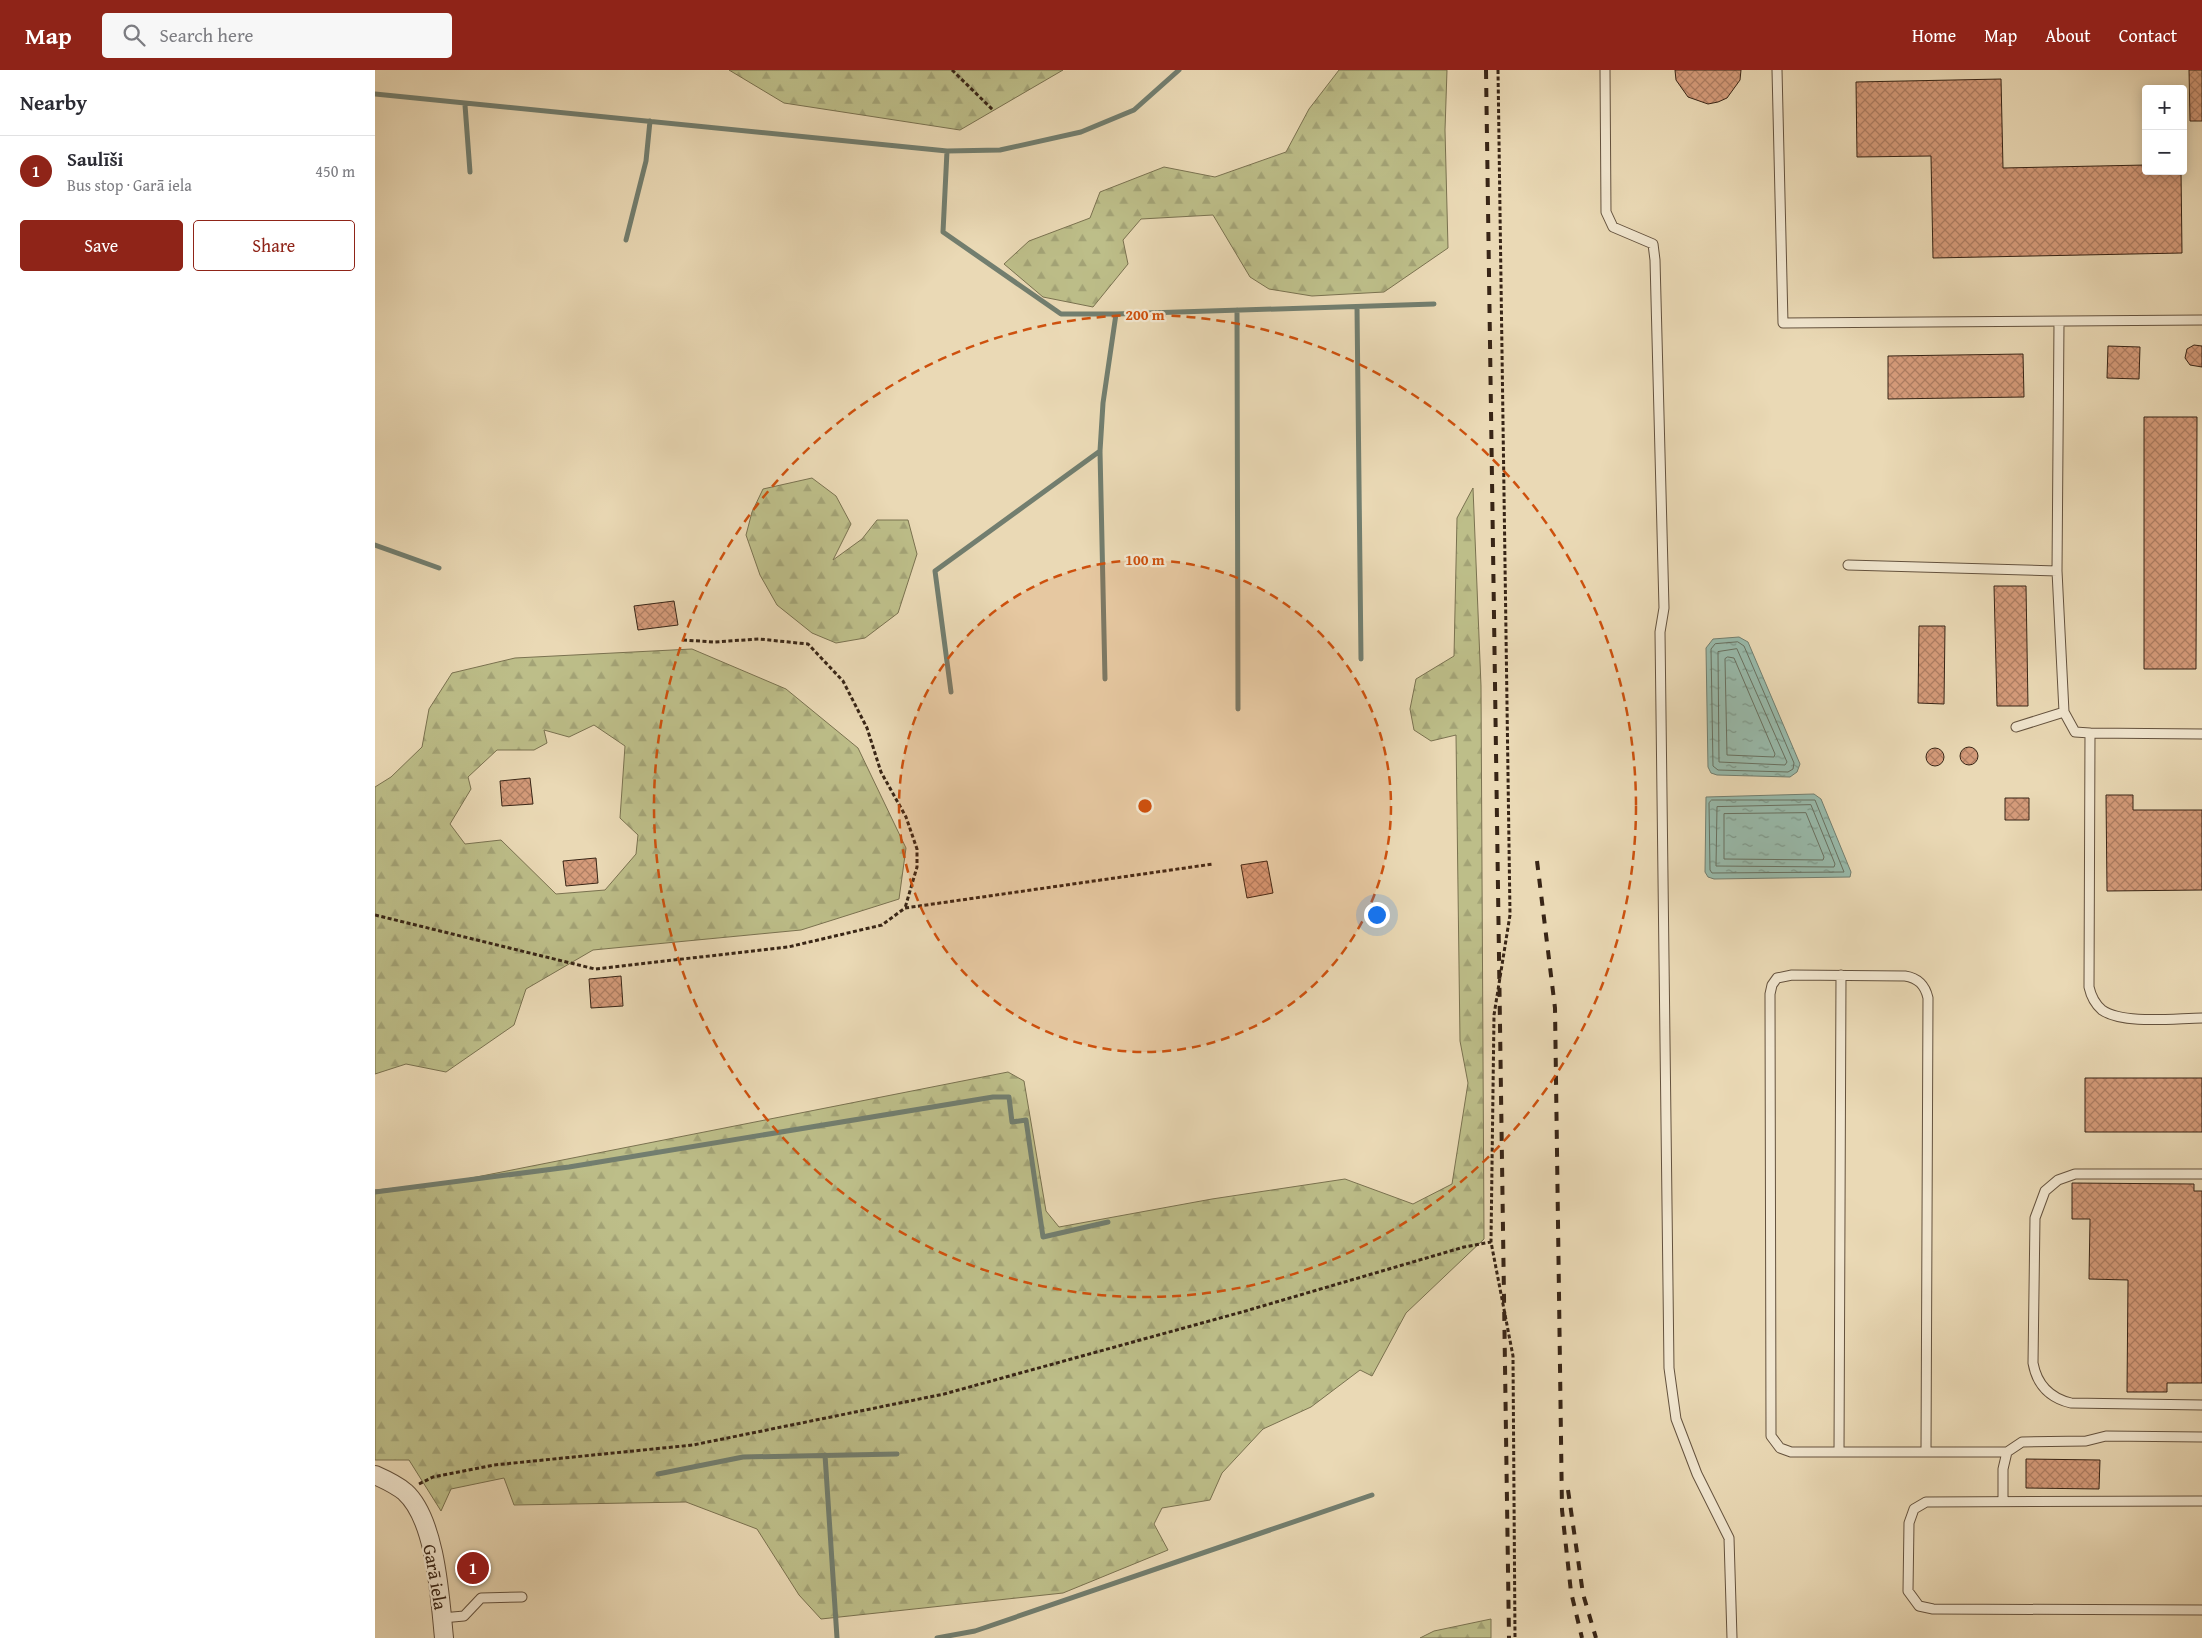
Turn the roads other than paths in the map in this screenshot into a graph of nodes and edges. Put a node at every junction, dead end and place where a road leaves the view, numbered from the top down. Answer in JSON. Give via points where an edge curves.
{"nodes":[{"id":1,"x":1605,"y":70,"type":"edge"},
{"id":2,"x":1777,"y":70,"type":"edge"},
{"id":3,"x":2202,"y":320,"type":"edge"},
{"id":4,"x":2059,"y":323,"type":"junction"},
{"id":5,"x":1848,"y":565,"type":"dead end"},
{"id":6,"x":2057,"y":571,"type":"junction"},
{"id":7,"x":2064,"y":712,"type":"junction"},
{"id":8,"x":2016,"y":727,"type":"dead end"},
{"id":9,"x":2090,"y":733,"type":"junction"},
{"id":10,"x":2202,"y":734,"type":"edge"},
{"id":11,"x":1841,"y":975,"type":"junction"},
{"id":12,"x":2202,"y":1018,"type":"edge"},
{"id":13,"x":2202,"y":1174,"type":"edge"},
{"id":14,"x":2202,"y":1405,"type":"edge"},
{"id":15,"x":2202,"y":1437,"type":"edge"},
{"id":16,"x":1839,"y":1452,"type":"junction"},
{"id":17,"x":1925,"y":1452,"type":"junction"},
{"id":18,"x":2007,"y":1452,"type":"junction"},
{"id":19,"x":375,"y":1475,"type":"edge"},
{"id":20,"x":2003,"y":1500,"type":"junction"},
{"id":21,"x":2202,"y":1501,"type":"edge"},
{"id":22,"x":522,"y":1597,"type":"dead end"},
{"id":23,"x":2202,"y":1610,"type":"edge"},
{"id":24,"x":442,"y":1618,"type":"junction"},
{"id":25,"x":444,"y":1638,"type":"edge"},
{"id":26,"x":1732,"y":1638,"type":"edge"}],
"edges":[{"from":1,"to":26,"type":"lane","via":[[1606,212],[1613,227],[1653,244],[1655,260],[1664,608],[1660,632],[1669,1368],[1676,1419],[1697,1474],[1729,1538]]},
{"from":2,"to":4,"type":"lane","via":[[1783,323]]},
{"from":3,"to":4,"type":"lane"},
{"from":4,"to":6,"type":"lane"},
{"from":5,"to":6,"type":"lane"},
{"from":6,"to":7,"type":"lane"},
{"from":7,"to":8,"type":"lane"},
{"from":7,"to":9,"type":"lane","via":[[2075,732]]},
{"from":9,"to":10,"type":"lane"},
{"from":9,"to":12,"type":"lane","via":[[2091,994],[2102,1010],[2114,1016]]},
{"from":11,"to":16,"type":"lane"},
{"from":11,"to":16,"type":"lane","via":[[1781,976],[1774,981],[1770,994],[1770,1429],[1775,1443],[1786,1451]]},
{"from":11,"to":17,"type":"lane","via":[[1913,977],[1921,982],[1928,998]]},
{"from":13,"to":14,"type":"lane","via":[[2075,1174],[2058,1180],[2045,1191],[2034,1224],[2033,1364],[2044,1389],[2052,1396],[2071,1403]]},
{"from":15,"to":18,"type":"lane","via":[[2106,1436],[2086,1441],[2022,1442]]},
{"from":16,"to":17,"type":"lane"},
{"from":17,"to":18,"type":"lane"},
{"from":18,"to":20,"type":"lane","via":[[2003,1469]]},
{"from":19,"to":24,"type":"street","name":"Garā iela","via":[[405,1492],[415,1505],[432,1545]]},
{"from":20,"to":21,"type":"lane"},
{"from":20,"to":23,"type":"lane","via":[[1937,1500],[1914,1509],[1909,1523],[1908,1572],[1908,1591],[1914,1602],[1933,1609]]},
{"from":22,"to":24,"type":"lane","via":[[481,1598],[464,1616]]},
{"from":24,"to":25,"type":"street","name":"Garā iela"}]}
